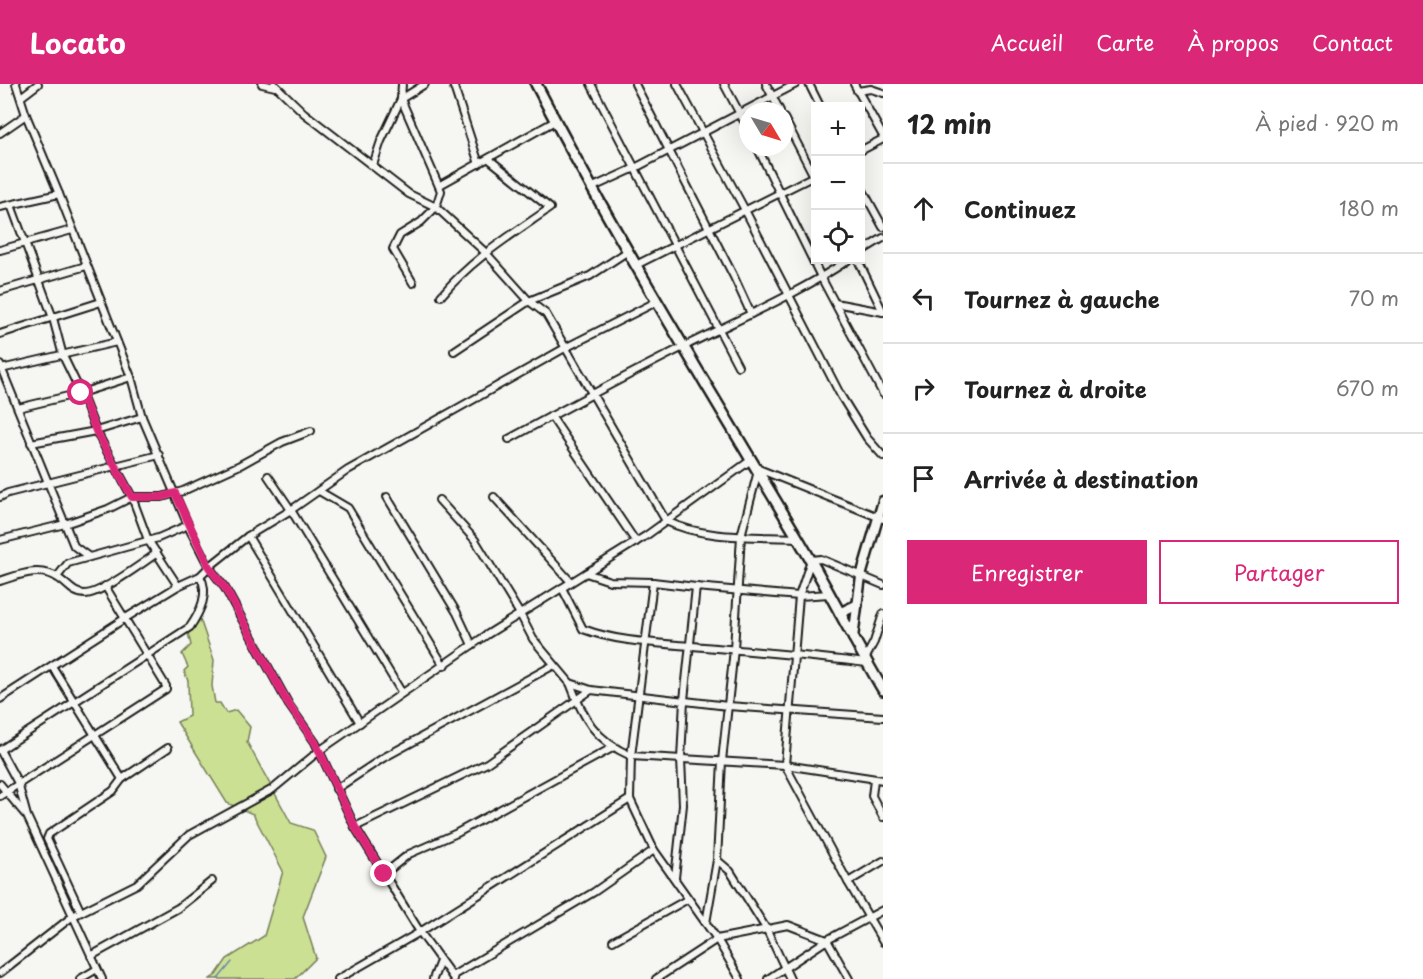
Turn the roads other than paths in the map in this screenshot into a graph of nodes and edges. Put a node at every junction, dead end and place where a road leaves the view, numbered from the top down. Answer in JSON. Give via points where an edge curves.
{"nodes":[{"id":1,"x":16,"y":84,"type":"edge"},
{"id":2,"x":38,"y":84,"type":"edge"},
{"id":3,"x":262,"y":84,"type":"edge"},
{"id":4,"x":402,"y":84,"type":"edge"},
{"id":5,"x":425,"y":84,"type":"edge"},
{"id":6,"x":453,"y":84,"type":"edge"},
{"id":7,"x":536,"y":84,"type":"edge"},
{"id":8,"x":591,"y":84,"type":"edge"},
{"id":9,"x":635,"y":84,"type":"edge"},
{"id":10,"x":677,"y":84,"type":"edge"},
{"id":11,"x":724,"y":84,"type":"edge"},
{"id":12,"x":766,"y":84,"type":"edge"},
{"id":13,"x":796,"y":84,"type":"edge"},
{"id":14,"x":809,"y":84,"type":"edge"},
{"id":15,"x":854,"y":84,"type":"edge"},
{"id":16,"x":274,"y":85,"type":"edge"},
{"id":17,"x":857,"y":92,"type":"junction"},
{"id":18,"x":883,"y":93,"type":"edge"},
{"id":19,"x":773,"y":96,"type":"junction"},
{"id":20,"x":21,"y":97,"type":"junction"},
{"id":21,"x":401,"y":99,"type":"junction"},
{"id":22,"x":761,"y":102,"type":"edge"},
{"id":23,"x":776,"y":102,"type":"edge"},
{"id":24,"x":818,"y":102,"type":"edge"},
{"id":25,"x":739,"y":111,"type":"edge"},
{"id":26,"x":739,"y":114,"type":"edge"},
{"id":27,"x":26,"y":115,"type":"junction"},
{"id":28,"x":555,"y":121,"type":"junction"},
{"id":29,"x":0,"y":133,"type":"edge"},
{"id":30,"x":702,"y":133,"type":"junction"},
{"id":31,"x":793,"y":135,"type":"edge"},
{"id":32,"x":883,"y":138,"type":"edge"},
{"id":33,"x":865,"y":149,"type":"edge"},
{"id":34,"x":670,"y":150,"type":"junction"},
{"id":35,"x":761,"y":156,"type":"edge"},
{"id":36,"x":489,"y":159,"type":"junction"},
{"id":37,"x":479,"y":164,"type":"junction"},
{"id":38,"x":373,"y":165,"type":"junction"},
{"id":39,"x":635,"y":168,"type":"junction"},
{"id":40,"x":811,"y":169,"type":"edge"},
{"id":41,"x":811,"y":178,"type":"edge"},
{"id":42,"x":440,"y":185,"type":"junction"},
{"id":43,"x":591,"y":188,"type":"junction"},
{"id":44,"x":779,"y":193,"type":"junction"},
{"id":45,"x":865,"y":193,"type":"edge"},
{"id":46,"x":59,"y":194,"type":"junction"},
{"id":47,"x":4,"y":205,"type":"edge"},
{"id":48,"x":436,"y":207,"type":"junction"},
{"id":49,"x":746,"y":210,"type":"junction"},
{"id":50,"x":883,"y":227,"type":"edge"},
{"id":51,"x":710,"y":229,"type":"junction"},
{"id":52,"x":72,"y":230,"type":"junction"},
{"id":53,"x":883,"y":238,"type":"edge"},
{"id":54,"x":25,"y":244,"type":"junction"},
{"id":55,"x":677,"y":246,"type":"junction"},
{"id":56,"x":865,"y":249,"type":"edge"},
{"id":57,"x":0,"y":250,"type":"edge"},
{"id":58,"x":628,"y":251,"type":"junction"},
{"id":59,"x":486,"y":253,"type":"junction"},
{"id":60,"x":842,"y":264,"type":"edge"},
{"id":61,"x":860,"y":264,"type":"edge"},
{"id":62,"x":636,"y":265,"type":"junction"},
{"id":63,"x":86,"y":266,"type":"junction"},
{"id":64,"x":821,"y":277,"type":"junction"},
{"id":65,"x":40,"y":279,"type":"junction"},
{"id":66,"x":413,"y":284,"type":"dead end"},
{"id":67,"x":0,"y":291,"type":"edge"},
{"id":68,"x":788,"y":294,"type":"junction"},
{"id":69,"x":441,"y":296,"type":"dead end"},
{"id":70,"x":529,"y":300,"type":"junction"},
{"id":71,"x":101,"y":302,"type":"junction"},
{"id":72,"x":656,"y":302,"type":"junction"},
{"id":73,"x":835,"y":303,"type":"junction"},
{"id":74,"x":883,"y":312,"type":"edge"},
{"id":75,"x":751,"y":315,"type":"junction"},
{"id":76,"x":53,"y":318,"type":"junction"},
{"id":77,"x":719,"y":329,"type":"junction"},
{"id":78,"x":0,"y":334,"type":"edge"},
{"id":79,"x":117,"y":342,"type":"junction"},
{"id":80,"x":683,"y":347,"type":"junction"},
{"id":81,"x":565,"y":348,"type":"junction"},
{"id":82,"x":454,"y":351,"type":"dead end"},
{"id":83,"x":63,"y":356,"type":"junction"},
{"id":84,"x":738,"y":366,"type":"dead end"},
{"id":85,"x":1,"y":368,"type":"edge"},
{"id":86,"x":131,"y":377,"type":"junction"},
{"id":87,"x":81,"y":393,"type":"junction"},
{"id":88,"x":883,"y":394,"type":"edge"},
{"id":89,"x":592,"y":395,"type":"junction"},
{"id":90,"x":18,"y":408,"type":"junction"},
{"id":91,"x":551,"y":416,"type":"junction"},
{"id":92,"x":142,"y":417,"type":"junction"},
{"id":93,"x":96,"y":431,"type":"junction"},
{"id":94,"x":311,"y":431,"type":"dead end"},
{"id":95,"x":510,"y":439,"type":"dead end"},
{"id":96,"x":31,"y":443,"type":"junction"},
{"id":97,"x":159,"y":455,"type":"junction"},
{"id":98,"x":883,"y":456,"type":"edge"},
{"id":99,"x":116,"y":466,"type":"junction"},
{"id":100,"x":755,"y":466,"type":"junction"},
{"id":101,"x":268,"y":476,"type":"dead end"},
{"id":102,"x":49,"y":484,"type":"junction"},
{"id":103,"x":319,"y":491,"type":"junction"},
{"id":104,"x":175,"y":493,"type":"junction"},
{"id":105,"x":0,"y":497,"type":"edge"},
{"id":106,"x":132,"y":497,"type":"junction"},
{"id":107,"x":387,"y":497,"type":"dead end"},
{"id":108,"x":494,"y":497,"type":"dead end"},
{"id":109,"x":439,"y":500,"type":"dead end"},
{"id":110,"x":883,"y":501,"type":"edge"},
{"id":111,"x":291,"y":510,"type":"junction"},
{"id":112,"x":880,"y":518,"type":"edge"},
{"id":113,"x":666,"y":521,"type":"junction"},
{"id":114,"x":64,"y":524,"type":"junction"},
{"id":115,"x":188,"y":525,"type":"junction"},
{"id":116,"x":248,"y":536,"type":"junction"},
{"id":117,"x":741,"y":536,"type":"junction"},
{"id":118,"x":798,"y":538,"type":"junction"},
{"id":119,"x":0,"y":540,"type":"edge"},
{"id":120,"x":148,"y":540,"type":"junction"},
{"id":121,"x":636,"y":542,"type":"junction"},
{"id":122,"x":157,"y":553,"type":"junction"},
{"id":123,"x":89,"y":557,"type":"junction"},
{"id":124,"x":811,"y":561,"type":"junction"},
{"id":125,"x":209,"y":567,"type":"junction"},
{"id":126,"x":586,"y":573,"type":"junction"},
{"id":127,"x":200,"y":576,"type":"junction"},
{"id":128,"x":861,"y":576,"type":"junction"},
{"id":129,"x":57,"y":577,"type":"junction"},
{"id":130,"x":0,"y":581,"type":"edge"},
{"id":131,"x":572,"y":582,"type":"junction"},
{"id":132,"x":653,"y":582,"type":"junction"},
{"id":133,"x":883,"y":585,"type":"edge"},
{"id":134,"x":105,"y":586,"type":"junction"},
{"id":135,"x":178,"y":586,"type":"junction"},
{"id":136,"x":696,"y":587,"type":"junction"},
{"id":137,"x":562,"y":588,"type":"junction"},
{"id":138,"x":738,"y":592,"type":"junction"},
{"id":139,"x":829,"y":594,"type":"junction"},
{"id":140,"x":799,"y":596,"type":"junction"},
{"id":141,"x":857,"y":605,"type":"junction"},
{"id":142,"x":840,"y":613,"type":"junction"},
{"id":143,"x":520,"y":614,"type":"junction"},
{"id":144,"x":883,"y":614,"type":"edge"},
{"id":145,"x":124,"y":619,"type":"junction"},
{"id":146,"x":853,"y":638,"type":"junction"},
{"id":147,"x":645,"y":642,"type":"junction"},
{"id":148,"x":472,"y":645,"type":"junction"},
{"id":149,"x":689,"y":645,"type":"junction"},
{"id":150,"x":734,"y":649,"type":"junction"},
{"id":151,"x":147,"y":654,"type":"junction"},
{"id":152,"x":794,"y":654,"type":"junction"},
{"id":153,"x":866,"y":661,"type":"junction"},
{"id":154,"x":554,"y":665,"type":"junction"},
{"id":155,"x":52,"y":666,"type":"junction"},
{"id":156,"x":444,"y":666,"type":"junction"},
{"id":157,"x":570,"y":683,"type":"junction"},
{"id":158,"x":591,"y":690,"type":"junction"},
{"id":159,"x":883,"y":690,"type":"edge"},
{"id":160,"x":402,"y":693,"type":"junction"},
{"id":161,"x":639,"y":695,"type":"junction"},
{"id":162,"x":0,"y":699,"type":"edge"},
{"id":163,"x":684,"y":700,"type":"junction"},
{"id":164,"x":73,"y":701,"type":"junction"},
{"id":165,"x":576,"y":701,"type":"junction"},
{"id":166,"x":728,"y":705,"type":"junction"},
{"id":167,"x":789,"y":710,"type":"junction"},
{"id":168,"x":883,"y":717,"type":"edge"},
{"id":169,"x":360,"y":723,"type":"junction"},
{"id":170,"x":94,"y":736,"type":"junction"},
{"id":171,"x":168,"y":748,"type":"dead end"},
{"id":172,"x":612,"y":748,"type":"junction"},
{"id":173,"x":0,"y":750,"type":"edge"},
{"id":174,"x":319,"y":751,"type":"junction"},
{"id":175,"x":631,"y":756,"type":"junction"},
{"id":176,"x":681,"y":759,"type":"junction"},
{"id":177,"x":722,"y":761,"type":"junction"},
{"id":178,"x":784,"y":765,"type":"junction"},
{"id":179,"x":122,"y":779,"type":"junction"},
{"id":180,"x":874,"y":780,"type":"junction"},
{"id":181,"x":883,"y":780,"type":"edge"},
{"id":182,"x":18,"y":783,"type":"junction"},
{"id":183,"x":0,"y":784,"type":"edge"},
{"id":184,"x":336,"y":789,"type":"junction"},
{"id":185,"x":6,"y":791,"type":"junction"},
{"id":186,"x":0,"y":796,"type":"edge"},
{"id":187,"x":630,"y":799,"type":"junction"},
{"id":188,"x":27,"y":816,"type":"junction"},
{"id":189,"x":883,"y":817,"type":"edge"},
{"id":190,"x":355,"y":827,"type":"junction"},
{"id":191,"x":654,"y":850,"type":"junction"},
{"id":192,"x":717,"y":860,"type":"junction"},
{"id":193,"x":883,"y":861,"type":"edge"},
{"id":194,"x":384,"y":874,"type":"junction"},
{"id":195,"x":675,"y":879,"type":"junction"},
{"id":196,"x":212,"y":881,"type":"dead end"},
{"id":197,"x":848,"y":882,"type":"junction"},
{"id":198,"x":688,"y":899,"type":"junction"},
{"id":199,"x":883,"y":910,"type":"edge"},
{"id":200,"x":81,"y":912,"type":"junction"},
{"id":201,"x":74,"y":916,"type":"junction"},
{"id":202,"x":869,"y":919,"type":"junction"},
{"id":203,"x":706,"y":923,"type":"junction"},
{"id":204,"x":767,"y":930,"type":"junction"},
{"id":205,"x":420,"y":932,"type":"junction"},
{"id":206,"x":717,"y":939,"type":"junction"},
{"id":207,"x":827,"y":940,"type":"junction"},
{"id":208,"x":613,"y":941,"type":"dead end"},
{"id":209,"x":883,"y":942,"type":"edge"},
{"id":210,"x":92,"y":956,"type":"junction"},
{"id":211,"x":440,"y":961,"type":"junction"},
{"id":212,"x":97,"y":969,"type":"junction"},
{"id":213,"x":784,"y":969,"type":"junction"},
{"id":214,"x":0,"y":973,"type":"edge"},
{"id":215,"x":453,"y":978,"type":"edge"},
{"id":216,"x":80,"y":979,"type":"edge"},
{"id":217,"x":102,"y":979,"type":"edge"},
{"id":218,"x":338,"y":979,"type":"edge"},
{"id":219,"x":434,"y":979,"type":"edge"},
{"id":220,"x":656,"y":979,"type":"edge"},
{"id":221,"x":741,"y":979,"type":"edge"},
{"id":222,"x":768,"y":979,"type":"edge"},
{"id":223,"x":790,"y":979,"type":"edge"},
{"id":224,"x":849,"y":979,"type":"edge"}],
"edges":[{"from":1,"to":20,"type":"street"},
{"from":2,"to":20,"type":"street"},
{"from":3,"to":16,"type":"street"},
{"from":4,"to":21,"type":"street"},
{"from":5,"to":21,"type":"street"},
{"from":6,"to":37,"type":"street"},
{"from":7,"to":28,"type":"highway"},
{"from":8,"to":39,"type":"street"},
{"from":9,"to":34,"type":"street"},
{"from":10,"to":30,"type":"street"},
{"from":11,"to":25,"type":"street"},
{"from":12,"to":19,"type":"street"},
{"from":13,"to":19,"type":"street"},
{"from":14,"to":24,"type":"street"},
{"from":15,"to":17,"type":"street"},
{"from":16,"to":38,"type":"street"},
{"from":17,"to":18,"type":"street","via":[[871,89]]},
{"from":17,"to":32,"type":"street"},
{"from":19,"to":22,"type":"street"},
{"from":19,"to":23,"type":"street"},
{"from":20,"to":27,"type":"street"},
{"from":21,"to":38,"type":"street"},
{"from":21,"to":42,"type":"street"},
{"from":26,"to":30,"type":"street"},
{"from":27,"to":29,"type":"street"},
{"from":27,"to":46,"type":"street"},
{"from":28,"to":36,"type":"street"},
{"from":28,"to":43,"type":"highway"},
{"from":30,"to":34,"type":"street"},
{"from":30,"to":49,"type":"street"},
{"from":31,"to":40,"type":"street"},
{"from":32,"to":33,"type":"street"},
{"from":34,"to":39,"type":"street"},
{"from":34,"to":51,"type":"street"},
{"from":35,"to":44,"type":"street"},
{"from":36,"to":37,"type":"street"},
{"from":36,"to":59,"type":"street","via":[[550,208]]},
{"from":37,"to":42,"type":"street"},
{"from":38,"to":48,"type":"street","via":[[409,194]]},
{"from":39,"to":43,"type":"street"},
{"from":39,"to":55,"type":"street"},
{"from":41,"to":44,"type":"street"},
{"from":42,"to":48,"type":"street","via":[[441,197]]},
{"from":43,"to":58,"type":"highway"},
{"from":44,"to":49,"type":"street"},
{"from":44,"to":64,"type":"street"},
{"from":45,"to":50,"type":"street"},
{"from":46,"to":47,"type":"street"},
{"from":46,"to":52,"type":"street"},
{"from":47,"to":54,"type":"street"},
{"from":48,"to":59,"type":"street"},
{"from":48,"to":66,"type":"street","via":[[399,235],[393,249]]},
{"from":49,"to":51,"type":"street"},
{"from":49,"to":68,"type":"street"},
{"from":51,"to":55,"type":"street"},
{"from":51,"to":75,"type":"street"},
{"from":52,"to":54,"type":"street"},
{"from":52,"to":63,"type":"street"},
{"from":53,"to":56,"type":"street"},
{"from":54,"to":57,"type":"street"},
{"from":54,"to":65,"type":"street"},
{"from":55,"to":62,"type":"street"},
{"from":55,"to":77,"type":"street"},
{"from":58,"to":62,"type":"highway"},
{"from":58,"to":70,"type":"street","via":[[590,276]]},
{"from":59,"to":69,"type":"street"},
{"from":59,"to":70,"type":"street"},
{"from":60,"to":64,"type":"street"},
{"from":61,"to":74,"type":"street"},
{"from":62,"to":72,"type":"highway"},
{"from":63,"to":65,"type":"street"},
{"from":63,"to":71,"type":"street"},
{"from":64,"to":68,"type":"street"},
{"from":64,"to":73,"type":"street"},
{"from":65,"to":67,"type":"street"},
{"from":65,"to":76,"type":"street"},
{"from":68,"to":75,"type":"street"},
{"from":68,"to":98,"type":"street","via":[[845,404]]},
{"from":70,"to":81,"type":"street","via":[[546,314]]},
{"from":70,"to":82,"type":"street"},
{"from":71,"to":76,"type":"street"},
{"from":71,"to":79,"type":"street"},
{"from":72,"to":80,"type":"highway"},
{"from":72,"to":81,"type":"street"},
{"from":73,"to":74,"type":"street"},
{"from":73,"to":88,"type":"street"},
{"from":75,"to":77,"type":"street"},
{"from":76,"to":78,"type":"street"},
{"from":76,"to":83,"type":"street"},
{"from":77,"to":80,"type":"street"},
{"from":77,"to":84,"type":"street"},
{"from":79,"to":83,"type":"street"},
{"from":79,"to":86,"type":"street"},
{"from":80,"to":89,"type":"street"},
{"from":80,"to":100,"type":"highway"},
{"from":81,"to":89,"type":"street"},
{"from":81,"to":103,"type":"street","via":[[348,470]]},
{"from":83,"to":85,"type":"street"},
{"from":83,"to":87,"type":"street"},
{"from":85,"to":90,"type":"street"},
{"from":86,"to":87,"type":"street"},
{"from":86,"to":92,"type":"street"},
{"from":87,"to":90,"type":"street"},
{"from":87,"to":93,"type":"street"},
{"from":89,"to":91,"type":"street"},
{"from":89,"to":113,"type":"street"},
{"from":90,"to":96,"type":"street"},
{"from":91,"to":95,"type":"street"},
{"from":91,"to":121,"type":"street"},
{"from":92,"to":93,"type":"street"},
{"from":92,"to":97,"type":"street"},
{"from":93,"to":96,"type":"street"},
{"from":93,"to":99,"type":"street"},
{"from":94,"to":104,"type":"street"},
{"from":96,"to":102,"type":"street"},
{"from":97,"to":99,"type":"street"},
{"from":97,"to":104,"type":"street"},
{"from":99,"to":102,"type":"street"},
{"from":99,"to":106,"type":"street"},
{"from":100,"to":112,"type":"street"},
{"from":100,"to":113,"type":"street"},
{"from":100,"to":117,"type":"street"},
{"from":100,"to":118,"type":"highway"},
{"from":101,"to":111,"type":"street"},
{"from":102,"to":105,"type":"street"},
{"from":102,"to":114,"type":"street"},
{"from":103,"to":111,"type":"street"},
{"from":103,"to":156,"type":"street","via":[[348,508]]},
{"from":104,"to":106,"type":"street"},
{"from":104,"to":115,"type":"street"},
{"from":106,"to":114,"type":"street"},
{"from":106,"to":120,"type":"street"},
{"from":107,"to":148,"type":"street"},
{"from":108,"to":131,"type":"street"},
{"from":109,"to":143,"type":"street","via":[[475,540]]},
{"from":110,"to":112,"type":"main road"},
{"from":111,"to":116,"type":"street"},
{"from":111,"to":160,"type":"street"},
{"from":112,"to":128,"type":"main road"},
{"from":113,"to":117,"type":"street","via":[[681,528]]},
{"from":113,"to":121,"type":"street"},
{"from":114,"to":119,"type":"street"},
{"from":114,"to":123,"type":"street","via":[[74,546]]},
{"from":115,"to":120,"type":"street"},
{"from":115,"to":125,"type":"street"},
{"from":116,"to":125,"type":"street"},
{"from":116,"to":169,"type":"street"},
{"from":117,"to":118,"type":"street"},
{"from":117,"to":138,"type":"street"},
{"from":118,"to":124,"type":"highway"},
{"from":120,"to":122,"type":"street"},
{"from":120,"to":123,"type":"street"},
{"from":121,"to":126,"type":"street"},
{"from":122,"to":134,"type":"street"},
{"from":122,"to":135,"type":"street"},
{"from":123,"to":129,"type":"street","via":[[68,562]]},
{"from":124,"to":128,"type":"street","via":[[821,559]]},
{"from":124,"to":139,"type":"highway"},
{"from":124,"to":140,"type":"street"},
{"from":125,"to":127,"type":"street"},
{"from":125,"to":174,"type":"street"},
{"from":126,"to":131,"type":"street"},
{"from":126,"to":132,"type":"street","via":[[610,581]]},
{"from":127,"to":135,"type":"street"},
{"from":127,"to":151,"type":"street","via":[[205,594],[196,619],[190,627]]},
{"from":128,"to":133,"type":"street"},
{"from":128,"to":141,"type":"main road"},
{"from":129,"to":130,"type":"street","via":[[33,571]]},
{"from":129,"to":134,"type":"street","via":[[75,592],[87,594]]},
{"from":131,"to":137,"type":"street"},
{"from":132,"to":136,"type":"street"},
{"from":132,"to":147,"type":"street"},
{"from":134,"to":145,"type":"street"},
{"from":135,"to":145,"type":"street"},
{"from":136,"to":138,"type":"street"},
{"from":136,"to":149,"type":"street"},
{"from":137,"to":143,"type":"street"},
{"from":137,"to":147,"type":"street","via":[[583,629]]},
{"from":138,"to":140,"type":"street"},
{"from":138,"to":150,"type":"street"},
{"from":139,"to":140,"type":"street"},
{"from":139,"to":142,"type":"highway"},
{"from":140,"to":152,"type":"street"},
{"from":141,"to":142,"type":"highway"},
{"from":141,"to":146,"type":"main road"},
{"from":142,"to":146,"type":"highway"},
{"from":143,"to":148,"type":"street"},
{"from":143,"to":154,"type":"street","via":[[533,639]]},
{"from":144,"to":153,"type":"street"},
{"from":145,"to":151,"type":"street"},
{"from":145,"to":155,"type":"street"},
{"from":146,"to":153,"type":"highway"},
{"from":147,"to":149,"type":"street"},
{"from":147,"to":161,"type":"street"},
{"from":148,"to":156,"type":"street"},
{"from":149,"to":150,"type":"street"},
{"from":149,"to":163,"type":"street"},
{"from":150,"to":152,"type":"street"},
{"from":150,"to":166,"type":"street"},
{"from":151,"to":164,"type":"street"},
{"from":151,"to":170,"type":"street","via":[[166,689]]},
{"from":152,"to":153,"type":"street"},
{"from":152,"to":167,"type":"street"},
{"from":153,"to":159,"type":"highway"},
{"from":154,"to":157,"type":"street"},
{"from":154,"to":184,"type":"street","via":[[383,758]]},
{"from":155,"to":162,"type":"street"},
{"from":155,"to":164,"type":"street"},
{"from":156,"to":160,"type":"street"},
{"from":157,"to":158,"type":"street"},
{"from":157,"to":165,"type":"street"},
{"from":158,"to":161,"type":"street"},
{"from":158,"to":165,"type":"street"},
{"from":160,"to":169,"type":"street"},
{"from":161,"to":163,"type":"street"},
{"from":161,"to":175,"type":"street"},
{"from":163,"to":166,"type":"street"},
{"from":163,"to":176,"type":"street"},
{"from":164,"to":170,"type":"street"},
{"from":164,"to":173,"type":"street"},
{"from":165,"to":172,"type":"street","via":[[589,726]]},
{"from":165,"to":190,"type":"street","via":[[488,763]]},
{"from":166,"to":167,"type":"street"},
{"from":166,"to":177,"type":"street"},
{"from":167,"to":168,"type":"street"},
{"from":167,"to":178,"type":"street"},
{"from":169,"to":174,"type":"street"},
{"from":170,"to":179,"type":"street"},
{"from":170,"to":182,"type":"street"},
{"from":171,"to":179,"type":"street"},
{"from":172,"to":175,"type":"street"},
{"from":172,"to":194,"type":"street","via":[[457,833],[409,854]]},
{"from":173,"to":182,"type":"street"},
{"from":174,"to":184,"type":"street"},
{"from":174,"to":200,"type":"street","via":[[273,789],[189,834],[137,884]]},
{"from":175,"to":176,"type":"street"},
{"from":175,"to":187,"type":"street"},
{"from":176,"to":177,"type":"street"},
{"from":176,"to":195,"type":"street","via":[[683,804]]},
{"from":177,"to":178,"type":"street"},
{"from":177,"to":192,"type":"street"},
{"from":178,"to":180,"type":"street"},
{"from":178,"to":197,"type":"street"},
{"from":179,"to":200,"type":"street","via":[[113,791],[47,839]]},
{"from":180,"to":181,"type":"street"},
{"from":180,"to":189,"type":"street","via":[[872,796]]},
{"from":182,"to":185,"type":"street"},
{"from":182,"to":188,"type":"street"},
{"from":183,"to":185,"type":"street"},
{"from":184,"to":190,"type":"street"},
{"from":185,"to":186,"type":"street"},
{"from":185,"to":188,"type":"street"},
{"from":187,"to":191,"type":"street"},
{"from":187,"to":205,"type":"street"},
{"from":188,"to":201,"type":"street"},
{"from":190,"to":194,"type":"street"},
{"from":191,"to":195,"type":"street"},
{"from":191,"to":215,"type":"street","via":[[594,892]]},
{"from":192,"to":203,"type":"street"},
{"from":192,"to":204,"type":"street","via":[[730,871]]},
{"from":193,"to":197,"type":"street"},
{"from":194,"to":205,"type":"street"},
{"from":195,"to":198,"type":"street"},
{"from":196,"to":210,"type":"street","via":[[178,908]]},
{"from":197,"to":202,"type":"street"},
{"from":198,"to":203,"type":"street"},
{"from":198,"to":208,"type":"street"},
{"from":199,"to":202,"type":"street"},
{"from":200,"to":201,"type":"street"},
{"from":201,"to":210,"type":"street"},
{"from":201,"to":214,"type":"street"},
{"from":202,"to":207,"type":"street"},
{"from":202,"to":209,"type":"street"},
{"from":203,"to":206,"type":"street"},
{"from":204,"to":206,"type":"street"},
{"from":204,"to":207,"type":"street","via":[[788,925]]},
{"from":204,"to":213,"type":"street"},
{"from":205,"to":211,"type":"street"},
{"from":205,"to":218,"type":"street"},
{"from":206,"to":220,"type":"street"},
{"from":206,"to":221,"type":"street"},
{"from":207,"to":213,"type":"street"},
{"from":207,"to":224,"type":"street"},
{"from":210,"to":212,"type":"street"},
{"from":211,"to":215,"type":"street"},
{"from":211,"to":219,"type":"street"},
{"from":212,"to":216,"type":"street"},
{"from":212,"to":217,"type":"street"},
{"from":213,"to":222,"type":"street"},
{"from":213,"to":223,"type":"street"}]}
